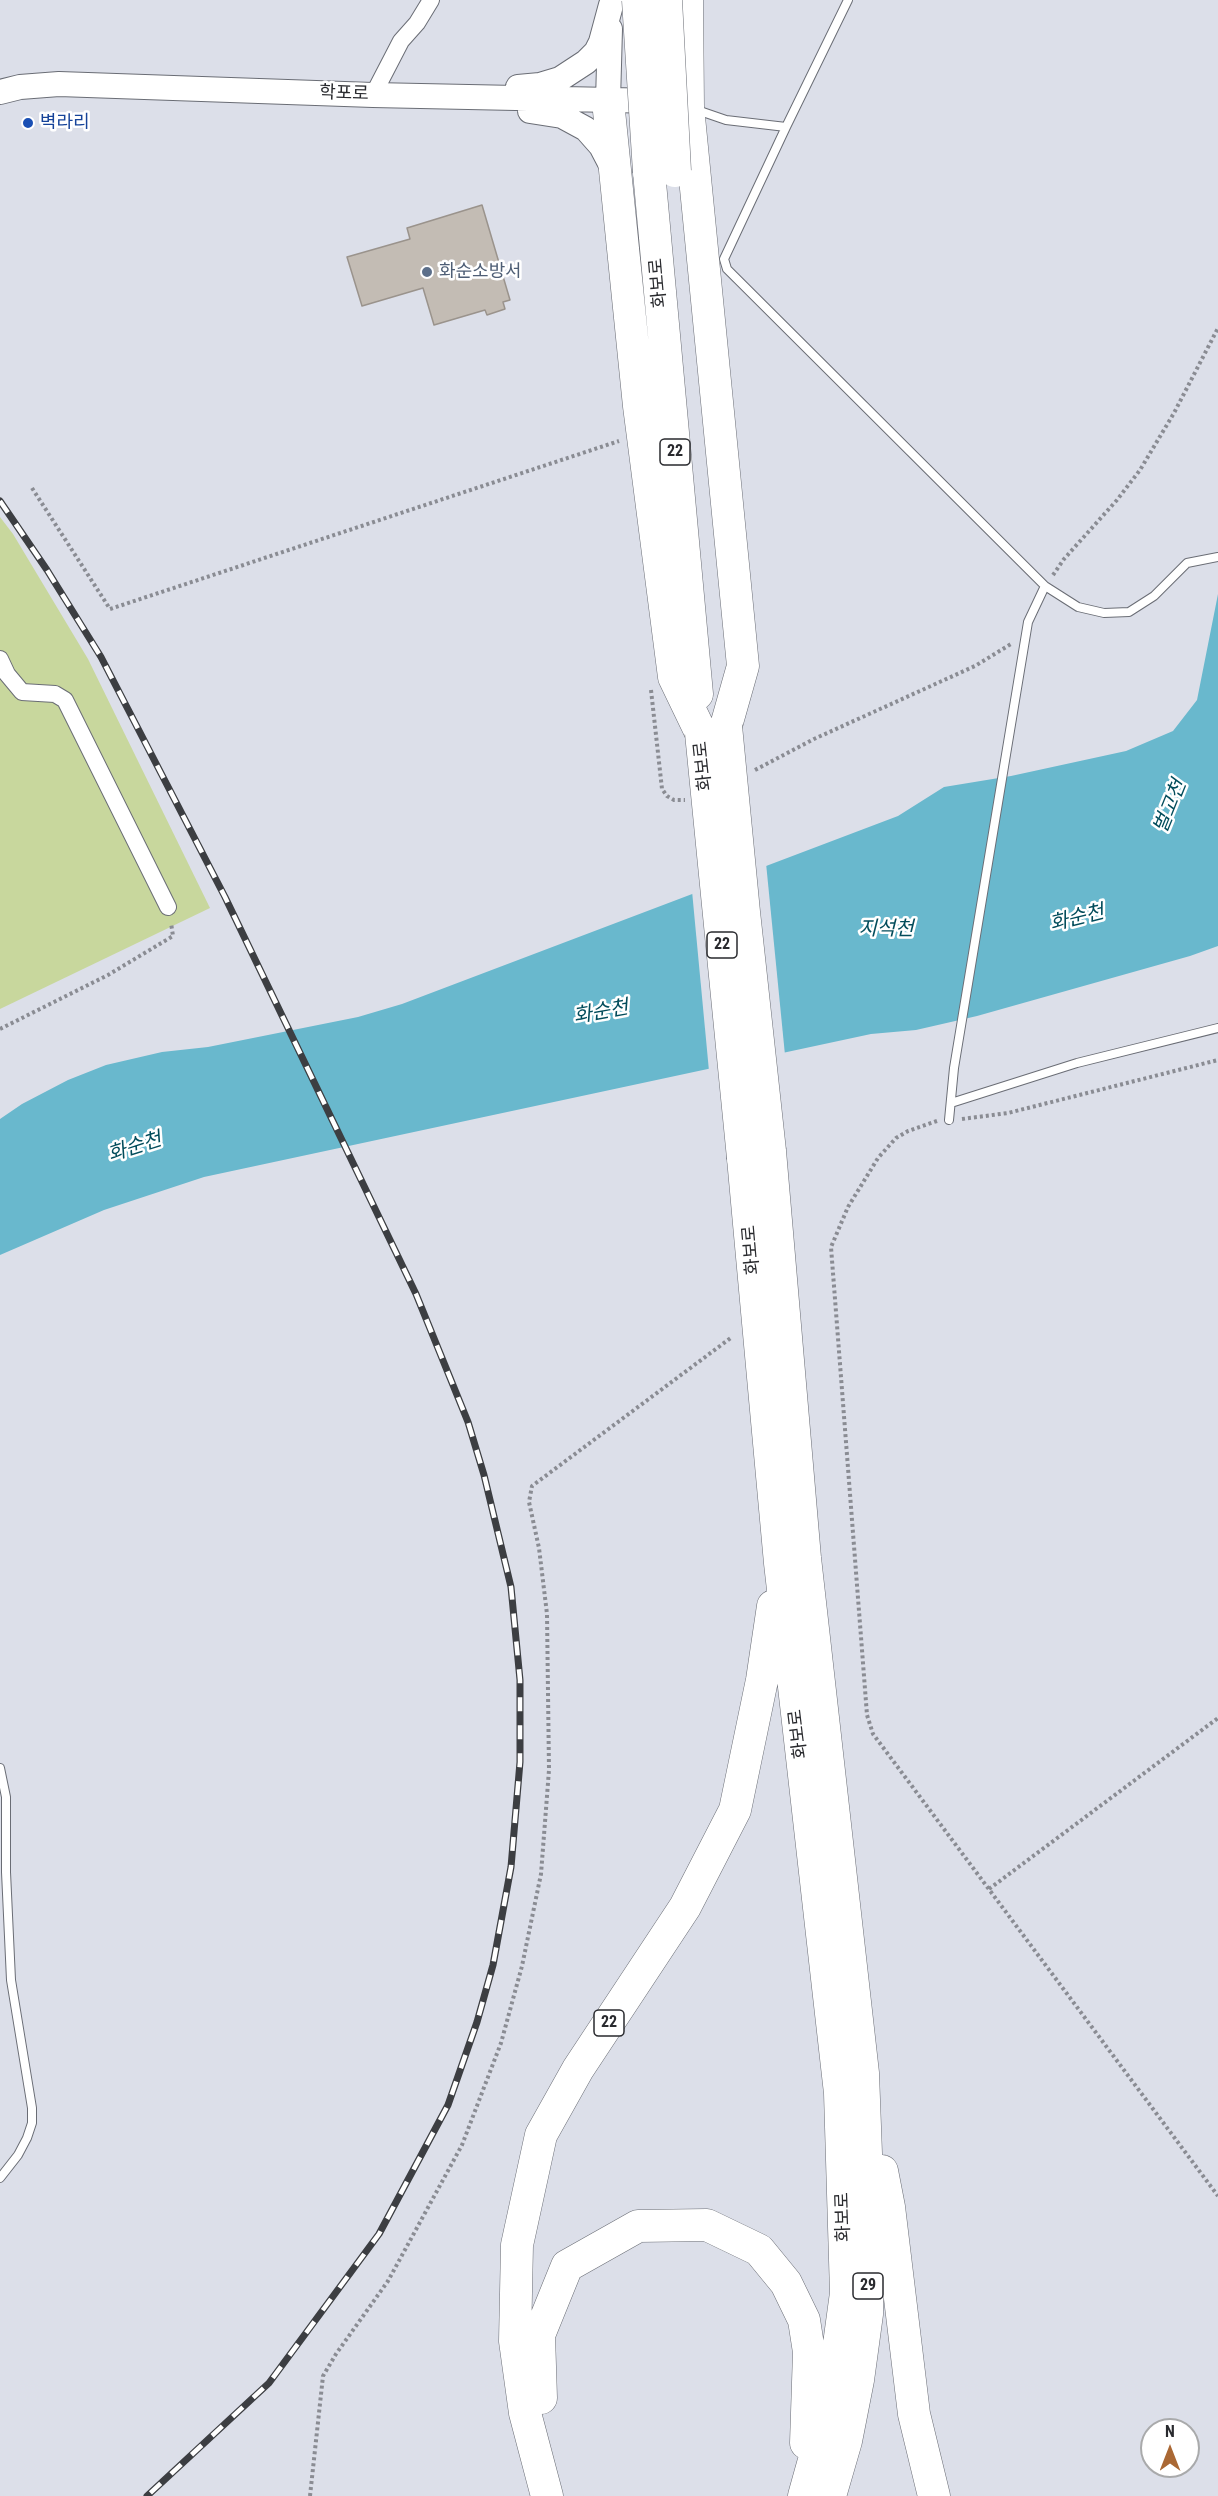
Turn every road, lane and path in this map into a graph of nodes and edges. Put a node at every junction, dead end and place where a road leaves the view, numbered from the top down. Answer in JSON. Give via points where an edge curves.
{"nodes":[{"id":1,"x":431,"y":0,"type":"edge"},
{"id":2,"x":666,"y":0,"type":"edge"},
{"id":3,"x":687,"y":0,"type":"edge"},
{"id":4,"x":848,"y":0,"type":"edge"},
{"id":5,"x":620,"y":2,"type":"edge"},
{"id":6,"x":0,"y":92,"type":"edge"},
{"id":7,"x":373,"y":95,"type":"junction"},
{"id":8,"x":432,"y":96,"type":"junction"},
{"id":9,"x":608,"y":100,"type":"junction"},
{"id":10,"x":688,"y":107,"type":"junction"},
{"id":11,"x":786,"y":127,"type":"junction"},
{"id":12,"x":662,"y":171,"type":"junction"},
{"id":13,"x":616,"y":180,"type":"junction"},
{"id":14,"x":1218,"y":328,"type":"edge"},
{"id":15,"x":628,"y":438,"type":"dead end"},
{"id":16,"x":32,"y":488,"type":"dead end"},
{"id":17,"x":1218,"y":557,"type":"edge"},
{"id":18,"x":1046,"y":586,"type":"junction"},
{"id":19,"x":1027,"y":633,"type":"junction"},
{"id":20,"x":0,"y":659,"type":"edge"},
{"id":21,"x":650,"y":682,"type":"dead end"},
{"id":22,"x":714,"y":729,"type":"junction"},
{"id":23,"x":751,"y":773,"type":"dead end"},
{"id":24,"x":692,"y":798,"type":"dead end"},
{"id":25,"x":168,"y":907,"type":"joint"},
{"id":26,"x":1218,"y":1028,"type":"edge"},
{"id":27,"x":0,"y":1029,"type":"edge"},
{"id":28,"x":1218,"y":1060,"type":"edge"},
{"id":29,"x":951,"y":1103,"type":"junction"},
{"id":30,"x":949,"y":1120,"type":"junction"},
{"id":31,"x":757,"y":1155,"type":"junction"},
{"id":32,"x":732,"y":1337,"type":"dead end"},
{"id":33,"x":780,"y":1563,"type":"junction"},
{"id":34,"x":1218,"y":1718,"type":"edge"},
{"id":35,"x":0,"y":1768,"type":"edge"},
{"id":36,"x":989,"y":1889,"type":"junction"},
{"id":37,"x":852,"y":2083,"type":"junction"},
{"id":38,"x":0,"y":2178,"type":"edge"},
{"id":39,"x":1218,"y":2196,"type":"edge"},
{"id":40,"x":310,"y":2496,"type":"edge"},
{"id":41,"x":547,"y":2496,"type":"edge"},
{"id":42,"x":560,"y":2496,"type":"edge"},
{"id":43,"x":804,"y":2496,"type":"edge"},
{"id":44,"x":830,"y":2496,"type":"edge"},
{"id":45,"x":934,"y":2496,"type":"edge"}],
"edges":[{"from":1,"to":7,"type":"street","via":[[401,41]]},
{"from":2,"to":12,"type":"highway","name":"화보로","number":"22","bridge":true},
{"from":3,"to":10,"type":"highway"},
{"from":4,"to":11,"type":"lane"},
{"from":5,"to":8,"type":"street","via":[[596,52],[560,80]]},
{"from":5,"to":9,"type":"street"},
{"from":5,"to":12,"type":"highway","name":"화보로","number":"22","bridge":true},
{"from":6,"to":7,"type":"street","name":"학포로","via":[[59,84]]},
{"from":7,"to":8,"type":"street","name":"학포로"},
{"from":8,"to":9,"type":"street","name":"학포로"},
{"from":8,"to":13,"type":"street","via":[[572,120],[602,146]]},
{"from":9,"to":10,"type":"street","name":"학포로","via":[[664,101]]},
{"from":9,"to":13,"type":"highway"},
{"from":10,"to":11,"type":"lane","via":[[726,120]]},
{"from":10,"to":22,"type":"highway","via":[[743,666]]},
{"from":11,"to":18,"type":"lane","via":[[724,259],[727,269]]},
{"from":12,"to":22,"type":"highway","name":"화보로","number":"22"},
{"from":13,"to":22,"type":"highway","via":[[634,389],[674,677]]},
{"from":14,"to":18,"type":"path","via":[[1146,461]]},
{"from":15,"to":16,"type":"path","via":[[110,609]]},
{"from":17,"to":18,"type":"lane","via":[[1187,563],[1154,596],[1129,612],[1104,613],[1078,607]]},
{"from":18,"to":19,"type":"lane","via":[[1028,622]]},
{"from":19,"to":23,"type":"path","via":[[975,666],[814,739]]},
{"from":19,"to":29,"type":"lane"},
{"from":20,"to":25,"type":"street","via":[[22,692],[55,694],[66,699]]},
{"from":21,"to":24,"type":"path","via":[[662,789],[674,800]]},
{"from":22,"to":31,"type":"highway","name":"화보로","number":"22","bridge":true},
{"from":25,"to":27,"type":"path","via":[[173,936],[108,975]]},
{"from":26,"to":29,"type":"lane","via":[[1093,1059]]},
{"from":28,"to":30,"type":"path","via":[[1008,1113]]},
{"from":29,"to":30,"type":"lane"},
{"from":30,"to":36,"type":"path","via":[[908,1131],[889,1145],[848,1207],[831,1247],[867,1715],[873,1734]]},
{"from":31,"to":33,"type":"highway","name":"화보로","number":"22"},
{"from":31,"to":37,"type":"highway","name":"화보로","number":"22","via":[[806,1558]]},
{"from":32,"to":40,"type":"path","via":[[532,1486],[529,1502],[547,1614],[549,1770],[541,1874],[522,1966],[501,2043],[462,2145],[388,2281],[323,2376]]},
{"from":33,"to":37,"type":"highway","name":"화보로","number":"22"},
{"from":33,"to":41,"type":"highway","number":"22","via":[[762,1680],[735,1810],[685,1906],[578,2069],[542,2135],[517,2244],[515,2341],[525,2413]]},
{"from":34,"to":36,"type":"path"},
{"from":35,"to":38,"type":"lane","via":[[6,1797],[11,1980],[32,2123],[18,2155]]},
{"from":36,"to":39,"type":"path"},
{"from":37,"to":43,"type":"highway","name":"화보로","via":[[846,2293],[832,2396]]},
{"from":37,"to":44,"type":"highway","name":"화보로","number":"29","via":[[869,2234],[867,2314],[846,2441]]},
{"from":37,"to":45,"type":"highway","number":"22","via":[[889,2207],[914,2414]]},
{"from":42,"to":43,"type":"highway","via":[[542,2409],[539,2335],[567,2266],[638,2226],[707,2225],[759,2250],[786,2283],[804,2320],[809,2362]]}]}
